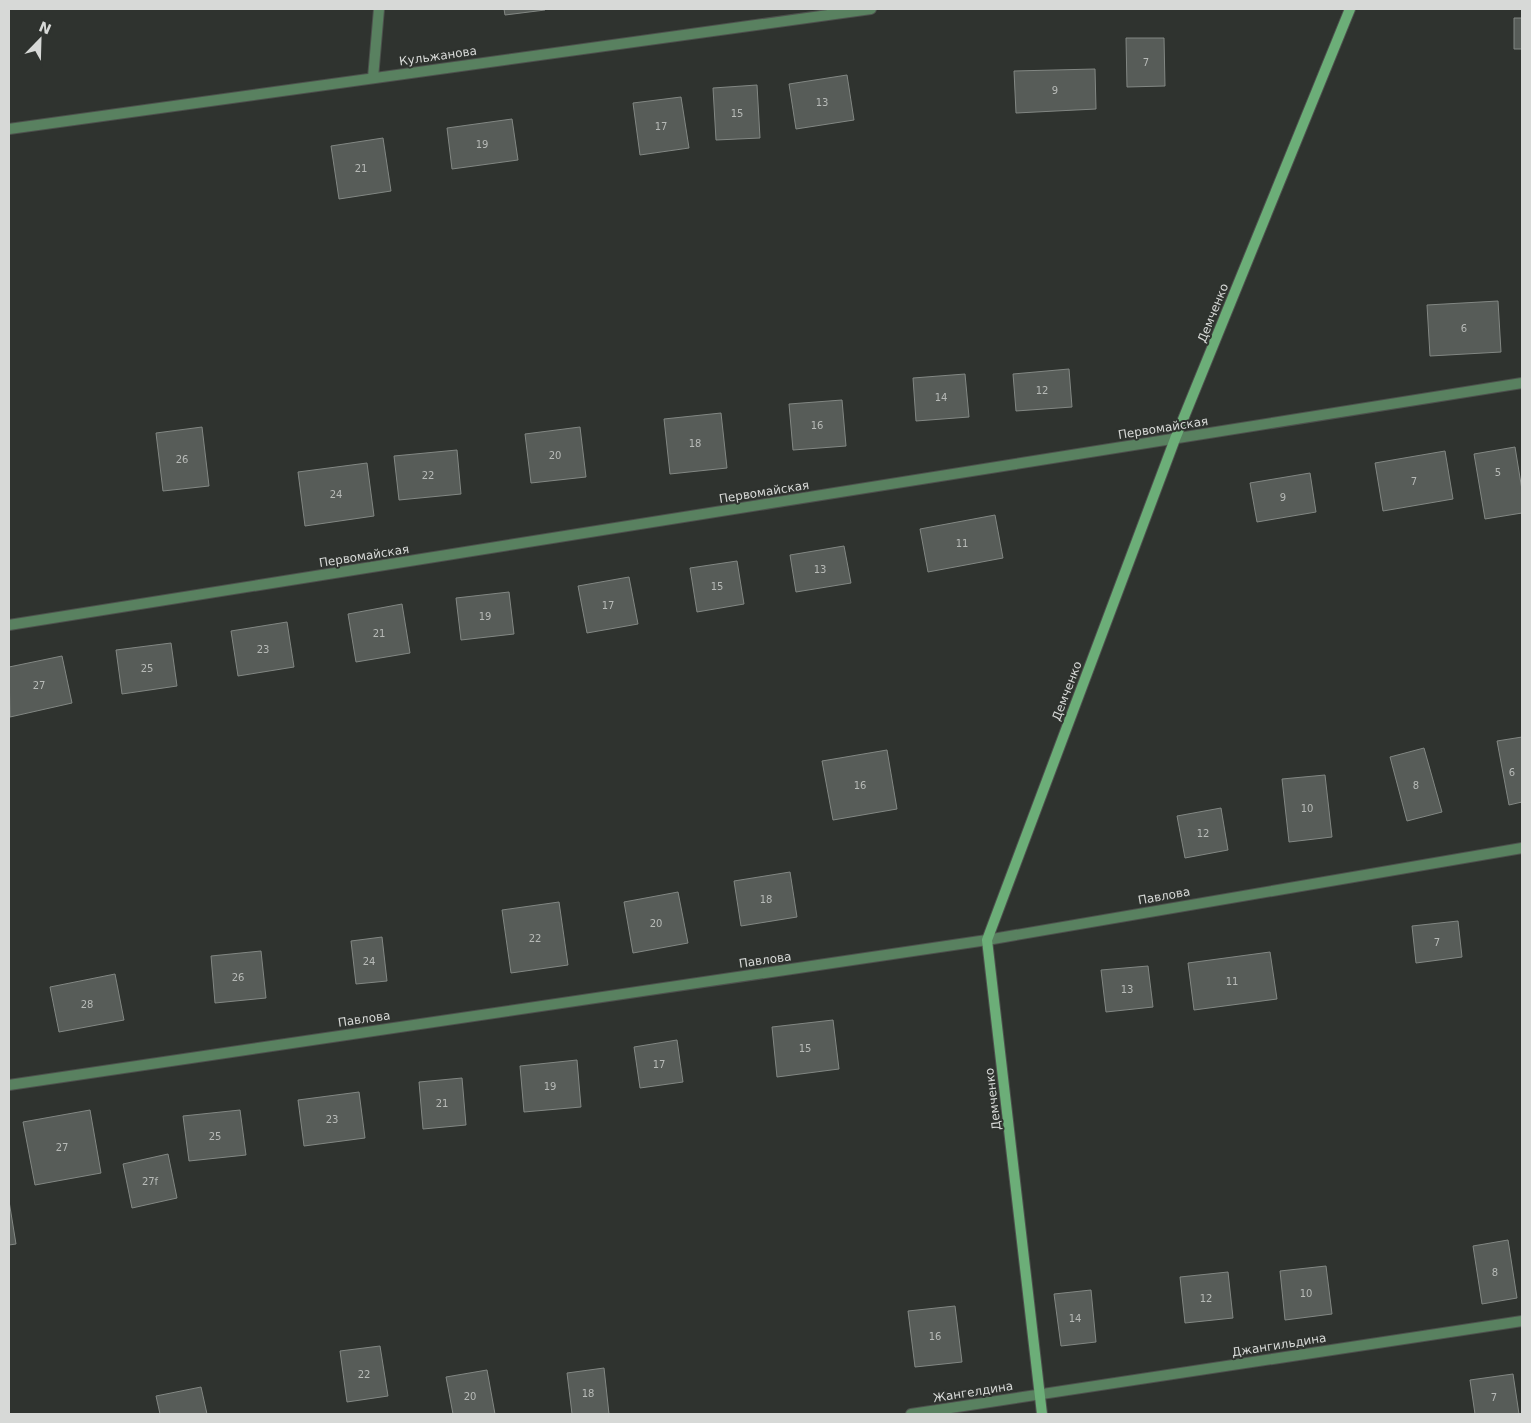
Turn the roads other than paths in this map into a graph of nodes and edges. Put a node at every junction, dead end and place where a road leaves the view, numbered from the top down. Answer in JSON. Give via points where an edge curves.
{"nodes":[{"id":1,"x":380,"y":9,"type":"edge"},
{"id":2,"x":871,"y":9,"type":"edge"},
{"id":3,"x":1350,"y":9,"type":"edge"},
{"id":4,"x":373,"y":78,"type":"junction"},
{"id":5,"x":9,"y":129,"type":"edge"},
{"id":6,"x":1522,"y":383,"type":"edge"},
{"id":7,"x":1175,"y":439,"type":"junction"},
{"id":8,"x":9,"y":625,"type":"edge"},
{"id":9,"x":1522,"y":848,"type":"edge"},
{"id":10,"x":987,"y":940,"type":"junction"},
{"id":11,"x":9,"y":1085,"type":"edge"},
{"id":12,"x":1522,"y":1321,"type":"edge"},
{"id":13,"x":1040,"y":1394,"type":"junction"},
{"id":14,"x":911,"y":1414,"type":"edge"},
{"id":15,"x":1042,"y":1414,"type":"edge"}],
"edges":[{"from":1,"to":4,"type":"street"},
{"from":2,"to":4,"type":"street","name":"Кульжанова"},
{"from":3,"to":7,"type":"street","name":"Демченко"},
{"from":4,"to":5,"type":"street","name":"Кульжанова"},
{"from":6,"to":7,"type":"street","name":"Первомайская"},
{"from":7,"to":8,"type":"street","name":"Первомайская"},
{"from":7,"to":10,"type":"street","name":"Демченко"},
{"from":9,"to":10,"type":"street","name":"Павлова"},
{"from":10,"to":11,"type":"street","name":"Павлова"},
{"from":10,"to":13,"type":"street","name":"Демченко"},
{"from":12,"to":13,"type":"street","name":"Джангильдина"},
{"from":13,"to":14,"type":"street","name":"Жангелдина"},
{"from":13,"to":15,"type":"street","name":"Демченко"}]}
